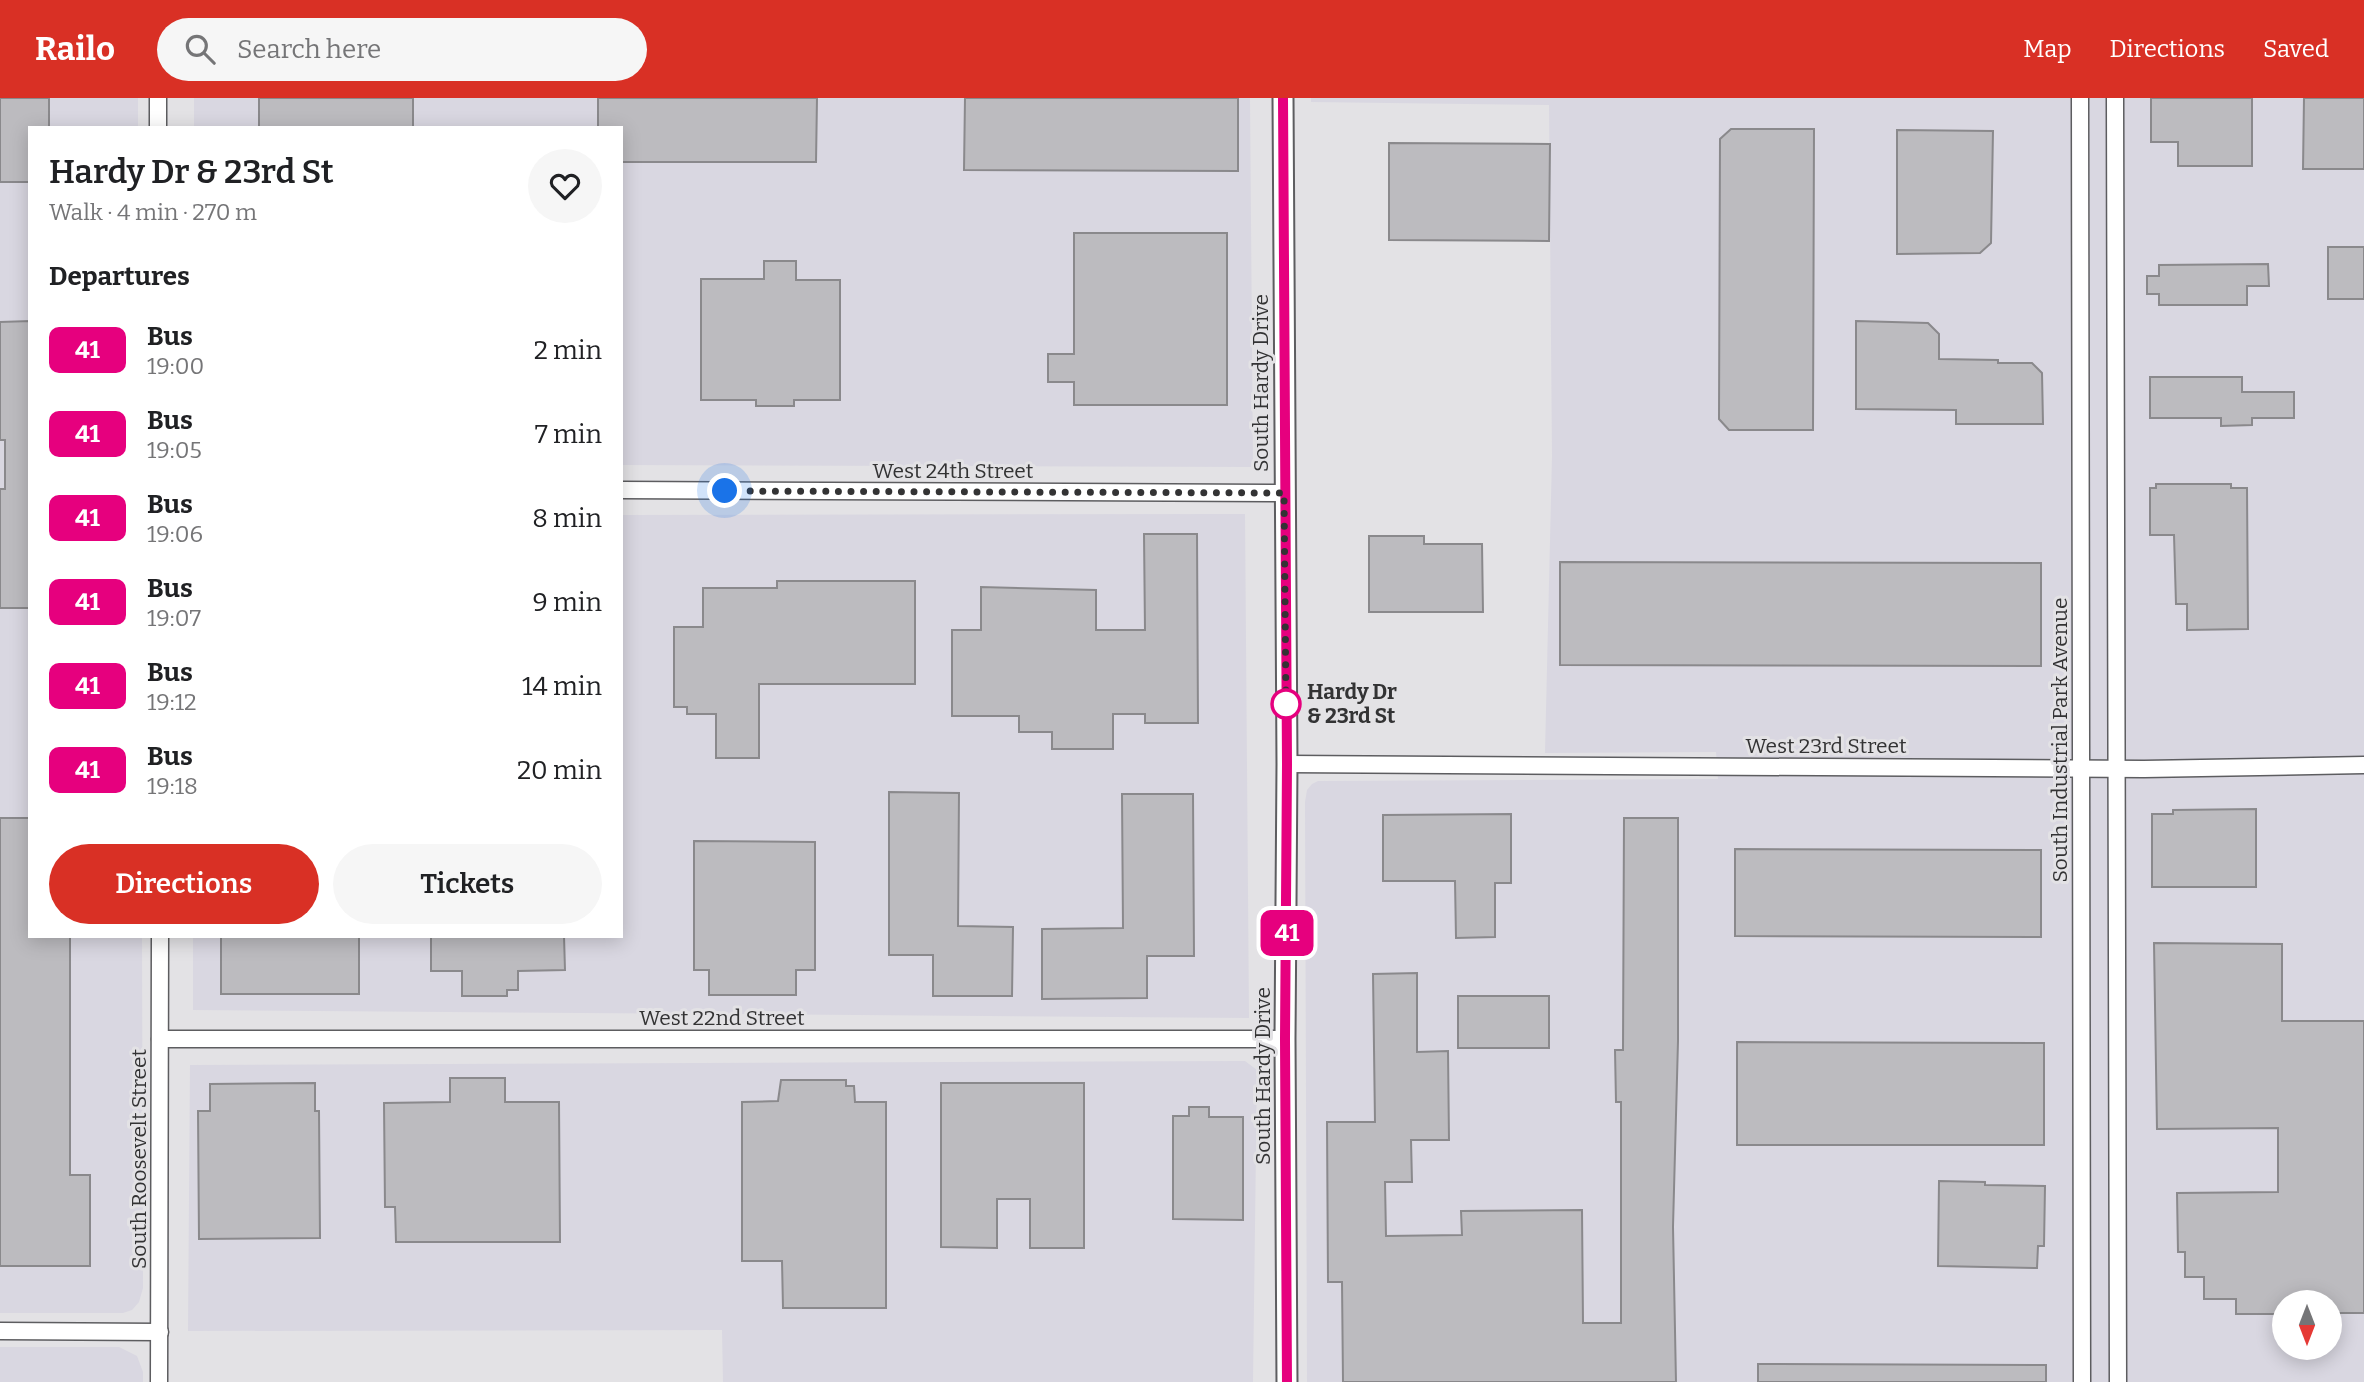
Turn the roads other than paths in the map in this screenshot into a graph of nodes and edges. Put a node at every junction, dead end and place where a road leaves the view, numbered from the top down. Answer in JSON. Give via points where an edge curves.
{"nodes":[{"id":1,"x":158,"y":98,"type":"edge"},
{"id":2,"x":1283,"y":98,"type":"edge"},
{"id":3,"x":2080,"y":98,"type":"edge"},
{"id":4,"x":2115,"y":98,"type":"edge"},
{"id":5,"x":158,"y":126,"type":"edge"},
{"id":6,"x":623,"y":491,"type":"edge"},
{"id":7,"x":1284,"y":493,"type":"junction"},
{"id":8,"x":1287,"y":764,"type":"junction"},
{"id":9,"x":2364,"y":765,"type":"edge"},
{"id":10,"x":2080,"y":768,"type":"junction"},
{"id":11,"x":2116,"y":768,"type":"junction"},
{"id":12,"x":160,"y":938,"type":"edge"},
{"id":13,"x":160,"y":1039,"type":"junction"},
{"id":14,"x":1285,"y":1039,"type":"junction"},
{"id":15,"x":0,"y":1331,"type":"edge"},
{"id":16,"x":160,"y":1332,"type":"junction"},
{"id":17,"x":159,"y":1382,"type":"edge"},
{"id":18,"x":1287,"y":1382,"type":"edge"},
{"id":19,"x":2082,"y":1382,"type":"edge"},
{"id":20,"x":2118,"y":1382,"type":"edge"}],
"edges":[{"from":1,"to":5,"type":"street"},
{"from":2,"to":7,"type":"street","name":"South Hardy Drive"},
{"from":3,"to":10,"type":"street","name":"South Industrial Park Avenue"},
{"from":4,"to":11,"type":"street"},
{"from":6,"to":7,"type":"street","name":"West 24th Street"},
{"from":7,"to":8,"type":"street","name":"South Hardy Drive"},
{"from":8,"to":10,"type":"street","name":"West 23rd Street"},
{"from":8,"to":14,"type":"street","name":"South Hardy Drive"},
{"from":9,"to":11,"type":"street","name":"West 23rd Street"},
{"from":10,"to":11,"type":"street","name":"West 23rd Street"},
{"from":10,"to":19,"type":"street","name":"South Industrial Park Avenue"},
{"from":11,"to":20,"type":"street"},
{"from":12,"to":13,"type":"street","name":"South Roosevelt Street"},
{"from":13,"to":14,"type":"street","name":"West 22nd Street"},
{"from":13,"to":16,"type":"street","name":"South Roosevelt Street"},
{"from":14,"to":18,"type":"street","name":"South Hardy Drive"},
{"from":15,"to":16,"type":"street"},
{"from":16,"to":17,"type":"street","name":"South Roosevelt Street"}]}
